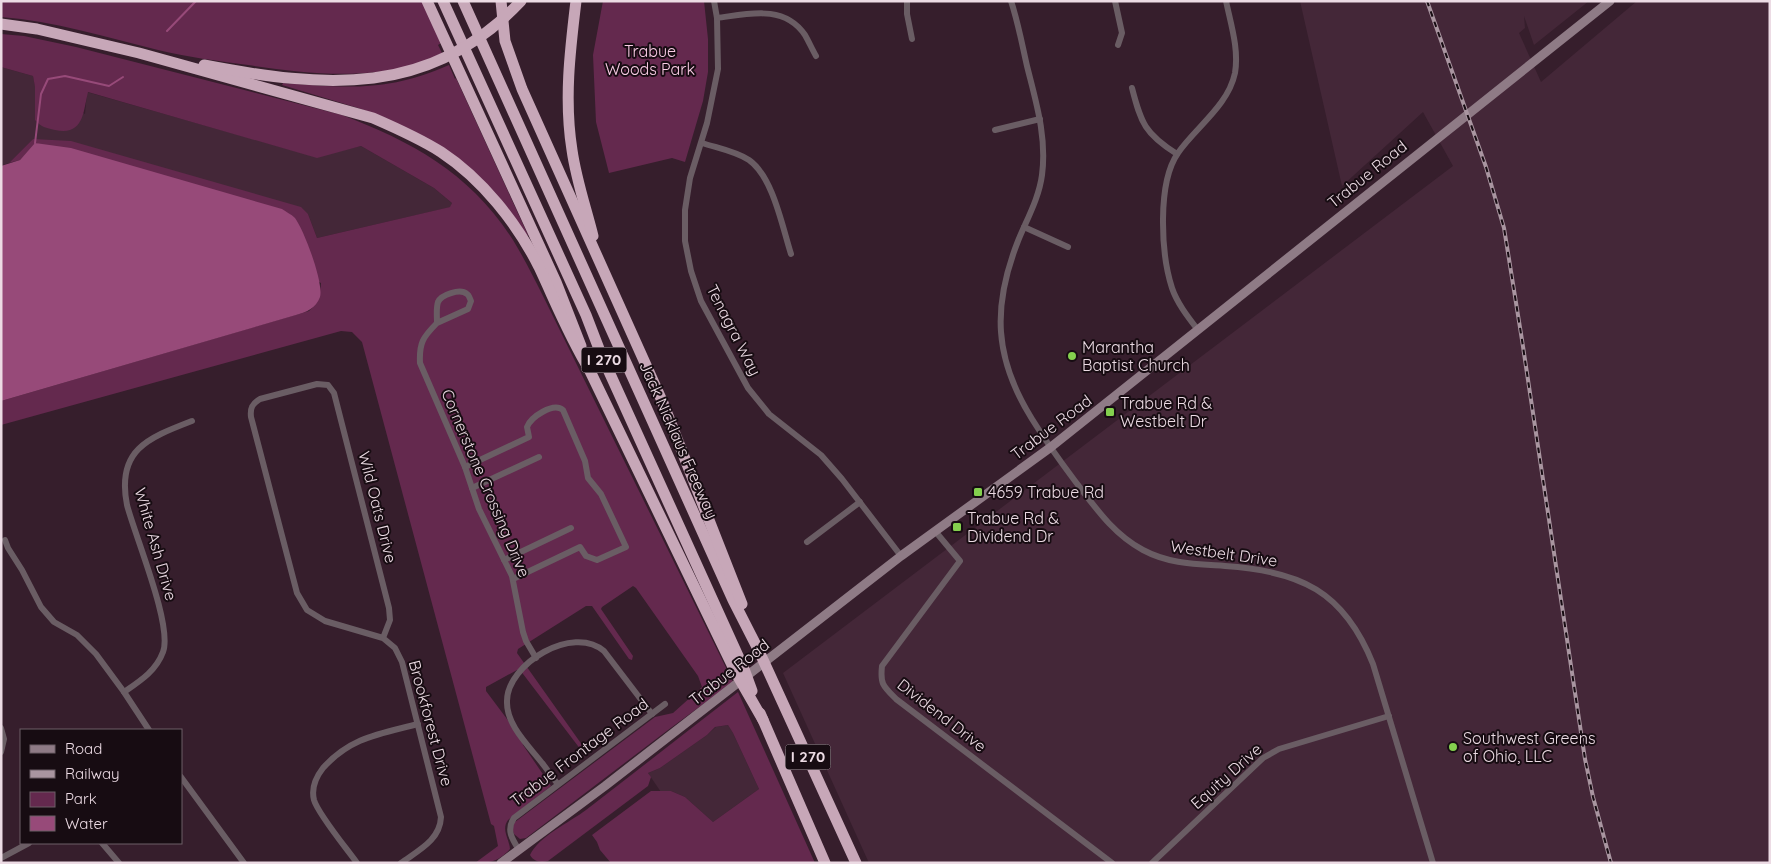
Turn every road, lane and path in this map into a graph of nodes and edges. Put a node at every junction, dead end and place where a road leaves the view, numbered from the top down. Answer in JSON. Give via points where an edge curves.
{"nodes":[{"id":1,"x":428,"y":1,"type":"edge"},
{"id":2,"x":442,"y":1,"type":"edge"},
{"id":3,"x":463,"y":1,"type":"edge"},
{"id":4,"x":501,"y":1,"type":"edge"},
{"id":5,"x":521,"y":1,"type":"edge"},
{"id":6,"x":576,"y":1,"type":"edge"},
{"id":7,"x":714,"y":1,"type":"edge"},
{"id":8,"x":907,"y":1,"type":"edge"},
{"id":9,"x":1011,"y":1,"type":"edge"},
{"id":10,"x":1115,"y":1,"type":"edge"},
{"id":11,"x":1226,"y":1,"type":"edge"},
{"id":12,"x":1610,"y":1,"type":"edge"},
{"id":13,"x":717,"y":18,"type":"junction"},
{"id":14,"x":1,"y":24,"type":"edge"},
{"id":15,"x":912,"y":40,"type":"dead end"},
{"id":16,"x":1118,"y":45,"type":"dead end"},
{"id":17,"x":139,"y":52,"type":"junction"},
{"id":18,"x":816,"y":56,"type":"dead end"},
{"id":19,"x":1132,"y":88,"type":"dead end"},
{"id":20,"x":1040,"y":119,"type":"junction"},
{"id":21,"x":995,"y":130,"type":"dead end"},
{"id":22,"x":702,"y":143,"type":"junction"},
{"id":23,"x":1177,"y":154,"type":"junction"},
{"id":24,"x":1024,"y":227,"type":"junction"},
{"id":25,"x":1068,"y":246,"type":"dead end"},
{"id":26,"x":791,"y":254,"type":"dead end"},
{"id":27,"x":601,"y":267,"type":"junction"},
{"id":28,"x":436,"y":323,"type":"junction"},
{"id":29,"x":1198,"y":330,"type":"junction"},
{"id":30,"x":588,"y":369,"type":"junction"},
{"id":31,"x":192,"y":421,"type":"dead end"},
{"id":32,"x":1051,"y":447,"type":"junction"},
{"id":33,"x":539,"y":457,"type":"dead end"},
{"id":34,"x":466,"y":467,"type":"junction"},
{"id":35,"x":472,"y":488,"type":"junction"},
{"id":36,"x":860,"y":502,"type":"junction"},
{"id":37,"x":571,"y":528,"type":"dead end"},
{"id":38,"x":935,"y":531,"type":"junction"},
{"id":39,"x":5,"y":540,"type":"dead end"},
{"id":40,"x":807,"y":542,"type":"dead end"},
{"id":41,"x":901,"y":556,"type":"junction"},
{"id":42,"x":504,"y":560,"type":"junction"},
{"id":43,"x":513,"y":579,"type":"junction"},
{"id":44,"x":383,"y":638,"type":"junction"},
{"id":45,"x":760,"y":651,"type":"junction"},
{"id":46,"x":536,"y":658,"type":"junction"},
{"id":47,"x":124,"y":692,"type":"junction"},
{"id":48,"x":665,"y":704,"type":"dead end"},
{"id":49,"x":652,"y":714,"type":"junction"},
{"id":50,"x":1389,"y":716,"type":"junction"},
{"id":51,"x":762,"y":720,"type":"junction"},
{"id":52,"x":418,"y":724,"type":"junction"},
{"id":53,"x":1,"y":728,"type":"edge"},
{"id":54,"x":148,"y":729,"type":"edge"},
{"id":55,"x":1,"y":751,"type":"edge"},
{"id":56,"x":182,"y":778,"type":"edge"},
{"id":57,"x":558,"y":784,"type":"junction"},
{"id":58,"x":27,"y":844,"type":"edge"},
{"id":59,"x":103,"y":844,"type":"edge"},
{"id":60,"x":519,"y":850,"type":"junction"},
{"id":61,"x":1,"y":858,"type":"edge"},
{"id":62,"x":405,"y":862,"type":"edge"},
{"id":63,"x":119,"y":863,"type":"edge"},
{"id":64,"x":244,"y":863,"type":"edge"},
{"id":65,"x":357,"y":863,"type":"edge"},
{"id":66,"x":500,"y":863,"type":"edge"},
{"id":67,"x":825,"y":863,"type":"edge"},
{"id":68,"x":856,"y":863,"type":"edge"},
{"id":69,"x":1112,"y":863,"type":"edge"},
{"id":70,"x":1152,"y":863,"type":"edge"},
{"id":71,"x":1433,"y":863,"type":"edge"}],
"edges":[{"from":1,"to":30,"type":"highway","via":[[556,282]]},
{"from":2,"to":51,"type":"highway","number":"I 270","via":[[744,669]]},
{"from":3,"to":45,"type":"highway","name":"Jack Nicklaus Freeway","number":"I 270","via":[[733,600]]},
{"from":4,"to":27,"type":"highway","via":[[505,41],[518,81]]},
{"from":5,"to":17,"type":"highway","via":[[507,16],[458,52],[413,71],[386,77],[354,80],[294,78]]},
{"from":6,"to":27,"type":"highway","via":[[568,61],[571,141]]},
{"from":7,"to":13,"type":"street","name":"Tenagra Way"},
{"from":8,"to":15,"type":"street"},
{"from":9,"to":20,"type":"street","name":"Westbelt Drive"},
{"from":10,"to":16,"type":"street","via":[[1122,33]]},
{"from":11,"to":23,"type":"street","via":[[1236,52],[1235,74],[1214,112]]},
{"from":12,"to":29,"type":"main road","name":"Trabue Road"},
{"from":13,"to":18,"type":"street","via":[[764,12],[788,18],[805,35]]},
{"from":13,"to":22,"type":"street","name":"Tenagra Way","via":[[718,69]]},
{"from":14,"to":17,"type":"highway"},
{"from":17,"to":30,"type":"highway","via":[[373,118],[442,153],[469,175],[508,216],[538,266],[571,340]]},
{"from":19,"to":23,"type":"street","via":[[1148,132]]},
{"from":20,"to":21,"type":"street"},
{"from":20,"to":24,"type":"street","name":"Westbelt Drive","via":[[1044,150],[1042,175],[1039,192]]},
{"from":22,"to":26,"type":"street","via":[[740,155],[761,173],[773,198]]},
{"from":22,"to":36,"type":"street","name":"Tenagra Way","via":[[690,178],[685,210],[685,241],[700,301],[748,388],[769,414],[821,455]]},
{"from":23,"to":29,"type":"street","via":[[1164,190],[1167,261],[1172,288]]},
{"from":24,"to":25,"type":"street"},
{"from":24,"to":32,"type":"street","name":"Westbelt Drive","via":[[1005,277],[1000,310],[1001,334],[1013,384]]},
{"from":27,"to":45,"type":"highway","via":[[663,403]]},
{"from":28,"to":28,"type":"street","name":"Cornerstone Crossing Drive","via":[[440,298],[456,292],[468,294],[471,301],[468,309]]},
{"from":28,"to":34,"type":"street","name":"Cornerstone Crossing Drive","via":[[423,337],[420,363]]},
{"from":29,"to":32,"type":"main road","name":"Trabue Road"},
{"from":30,"to":51,"type":"highway"},
{"from":31,"to":47,"type":"street","name":"White Ash Drive","via":[[152,438],[136,452],[126,470],[127,505],[163,620],[165,642],[156,666]]},
{"from":32,"to":38,"type":"main road","name":"Trabue Road"},
{"from":32,"to":50,"type":"street","name":"Westbelt Drive","via":[[1104,519],[1145,551],[1185,564],[1255,568],[1279,573],[1302,582],[1330,600],[1361,636]]},
{"from":33,"to":35,"type":"street"},
{"from":34,"to":35,"type":"street","name":"Cornerstone Crossing Drive"},
{"from":34,"to":43,"type":"street","via":[[529,437],[527,427],[533,418],[559,407],[585,461],[588,478],[601,494],[626,547],[597,560],[586,556],[580,547]]},
{"from":35,"to":42,"type":"street","name":"Cornerstone Crossing Drive"},
{"from":36,"to":40,"type":"street"},
{"from":36,"to":41,"type":"street","name":"Tenagra Way"},
{"from":37,"to":42,"type":"street"},
{"from":38,"to":41,"type":"main road","name":"Trabue Road"},
{"from":38,"to":69,"type":"street","name":"Dividend Drive","via":[[960,561],[882,666],[881,678],[885,688]]},
{"from":39,"to":47,"type":"street","via":[[41,607],[54,622],[77,635],[96,654]]},
{"from":41,"to":60,"type":"main road","name":"Trabue Road","via":[[706,710]]},
{"from":42,"to":43,"type":"street","name":"Cornerstone Crossing Drive"},
{"from":43,"to":46,"type":"street","name":"Cornerstone Crossing Drive","via":[[523,632]]},
{"from":44,"to":44,"type":"street","name":"Wild Oats Drive","via":[[390,620],[390,608],[334,393],[328,385],[317,384],[260,400],[252,405],[250,416],[296,593],[308,610],[324,621]]},
{"from":44,"to":52,"type":"street","name":"Brookforest Drive","via":[[395,648],[402,662]]},
{"from":45,"to":68,"type":"highway","name":"Jack Nicklaus Freeway","number":"I 270"},
{"from":46,"to":49,"type":"street","via":[[567,642],[582,641],[598,646]]},
{"from":46,"to":57,"type":"street","via":[[517,674],[508,690],[506,702],[514,726]]},
{"from":47,"to":54,"type":"street"},
{"from":48,"to":49,"type":"street","name":"Trabue Frontage Road"},
{"from":49,"to":57,"type":"street","name":"Trabue Frontage Road"},
{"from":50,"to":70,"type":"street","name":"Equity Drive","via":[[1279,748],[1263,758]]},
{"from":50,"to":71,"type":"street","name":"Westbelt Drive"},
{"from":51,"to":67,"type":"highway","number":"I 270"},
{"from":52,"to":62,"type":"street","name":"Brookforest Drive","via":[[441,823],[433,840]]},
{"from":52,"to":65,"type":"street","via":[[351,744],[332,758],[316,780],[314,800]]},
{"from":53,"to":55,"type":"street","via":[[4,739]]},
{"from":56,"to":64,"type":"street"},
{"from":57,"to":60,"type":"street","name":"Trabue Frontage Road","via":[[512,822],[511,837]]},
{"from":58,"to":61,"type":"street"},
{"from":59,"to":63,"type":"street"},
{"from":60,"to":66,"type":"main road","name":"Trabue Road"}]}
